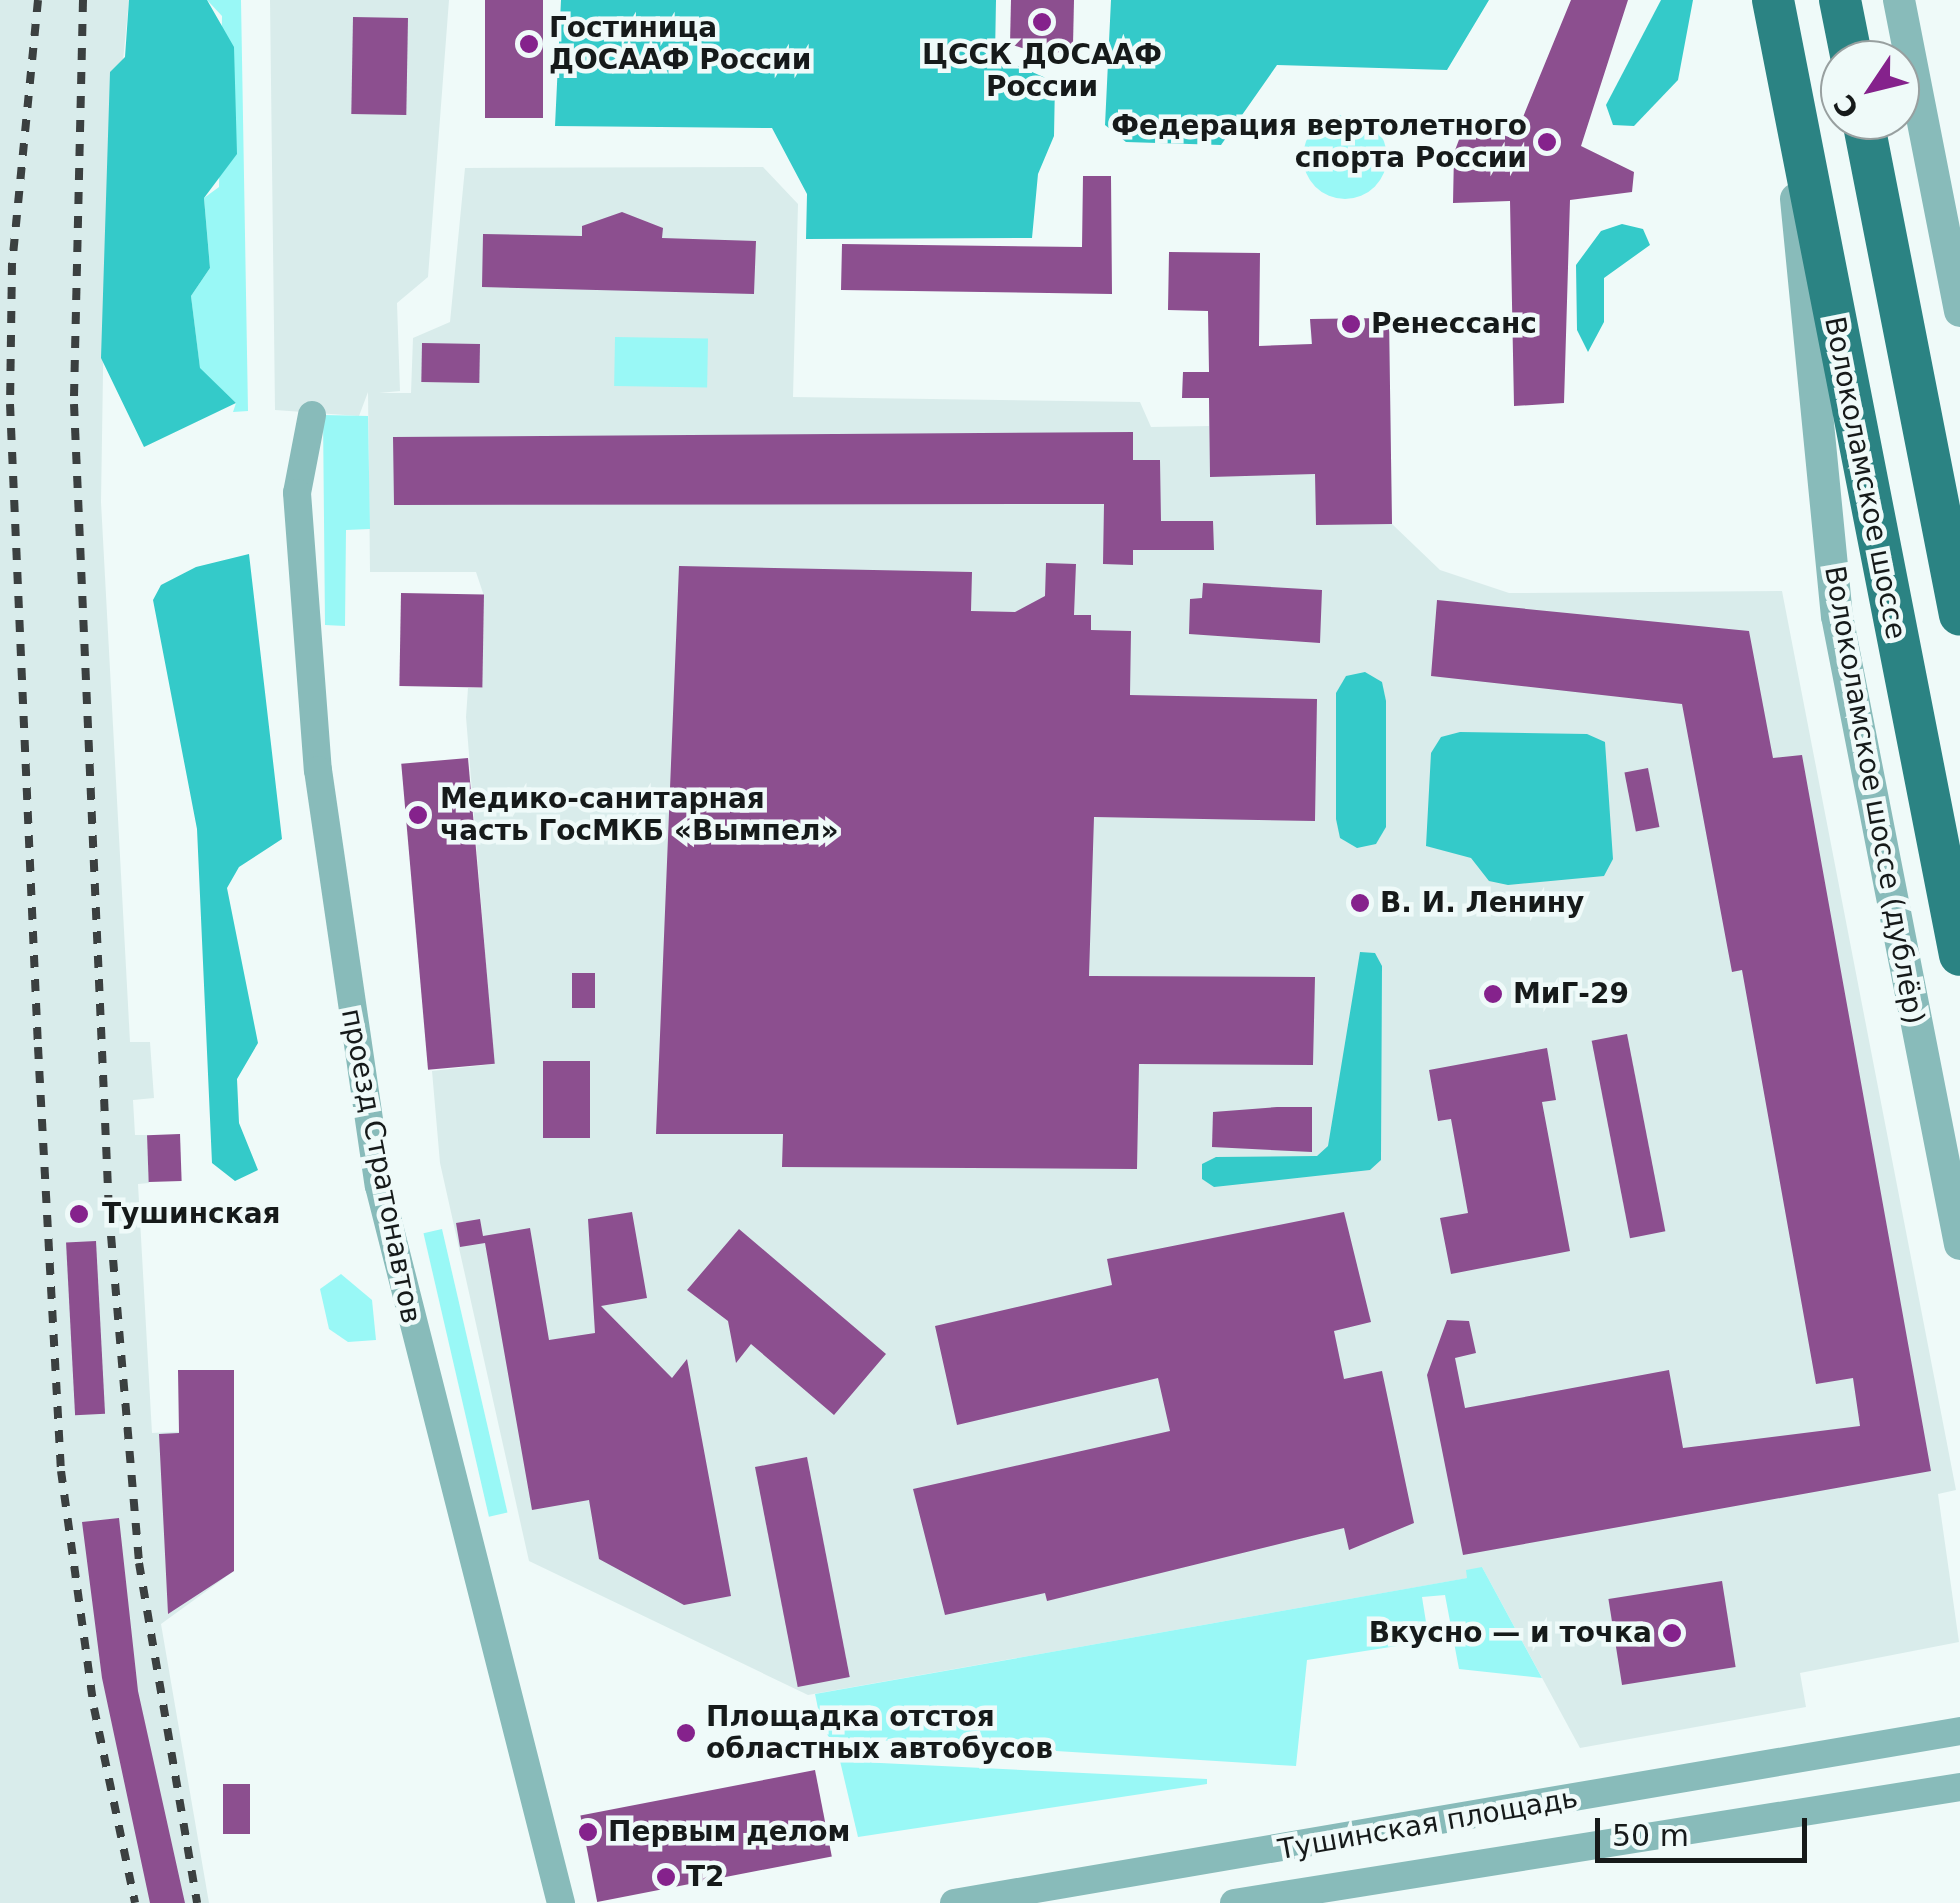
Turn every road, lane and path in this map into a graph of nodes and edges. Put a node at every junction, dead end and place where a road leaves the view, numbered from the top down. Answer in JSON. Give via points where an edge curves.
{"nodes":[{"id":1,"x":1773,"y":0,"type":"edge"},
{"id":2,"x":1840,"y":0,"type":"edge"},
{"id":3,"x":1899,"y":0,"type":"edge"},
{"id":4,"x":1848,"y":40,"type":"edge"},
{"id":5,"x":1792,"y":104,"type":"junction"},
{"id":6,"x":1867,"y":140,"type":"edge"},
{"id":7,"x":1960,"y":310,"type":"edge"},
{"id":8,"x":312,"y":414,"type":"dead end"},
{"id":9,"x":1958,"y":604,"type":"edge"},
{"id":10,"x":1960,"y":955,"type":"edge"},
{"id":11,"x":1960,"y":1244,"type":"edge"},
{"id":12,"x":1960,"y":1731,"type":"edge"},
{"id":13,"x":1960,"y":1787,"type":"edge"},
{"id":14,"x":561,"y":1903,"type":"edge"},
{"id":15,"x":954,"y":1903,"type":"edge"},
{"id":16,"x":1234,"y":1903,"type":"edge"}],
"edges":[{"from":1,"to":5,"type":"main road","name":"Волоколамское шоссе"},
{"from":2,"to":4,"type":"main road"},
{"from":3,"to":7,"type":"street"},
{"from":5,"to":10,"type":"main road","name":"Волоколамское шоссе"},
{"from":5,"to":11,"type":"street","name":"Волоколамское шоссе (дублёр)","via":[[1800,287],[1837,616]]},
{"from":6,"to":9,"type":"main road"},
{"from":8,"to":14,"type":"street","name":"проезд Стратонавтов","via":[[297,493],[318,770],[379,1186]]},
{"from":12,"to":15,"type":"street","name":"Тушинская площадь"},
{"from":13,"to":16,"type":"street","name":"Тушинская площадь"}]}
